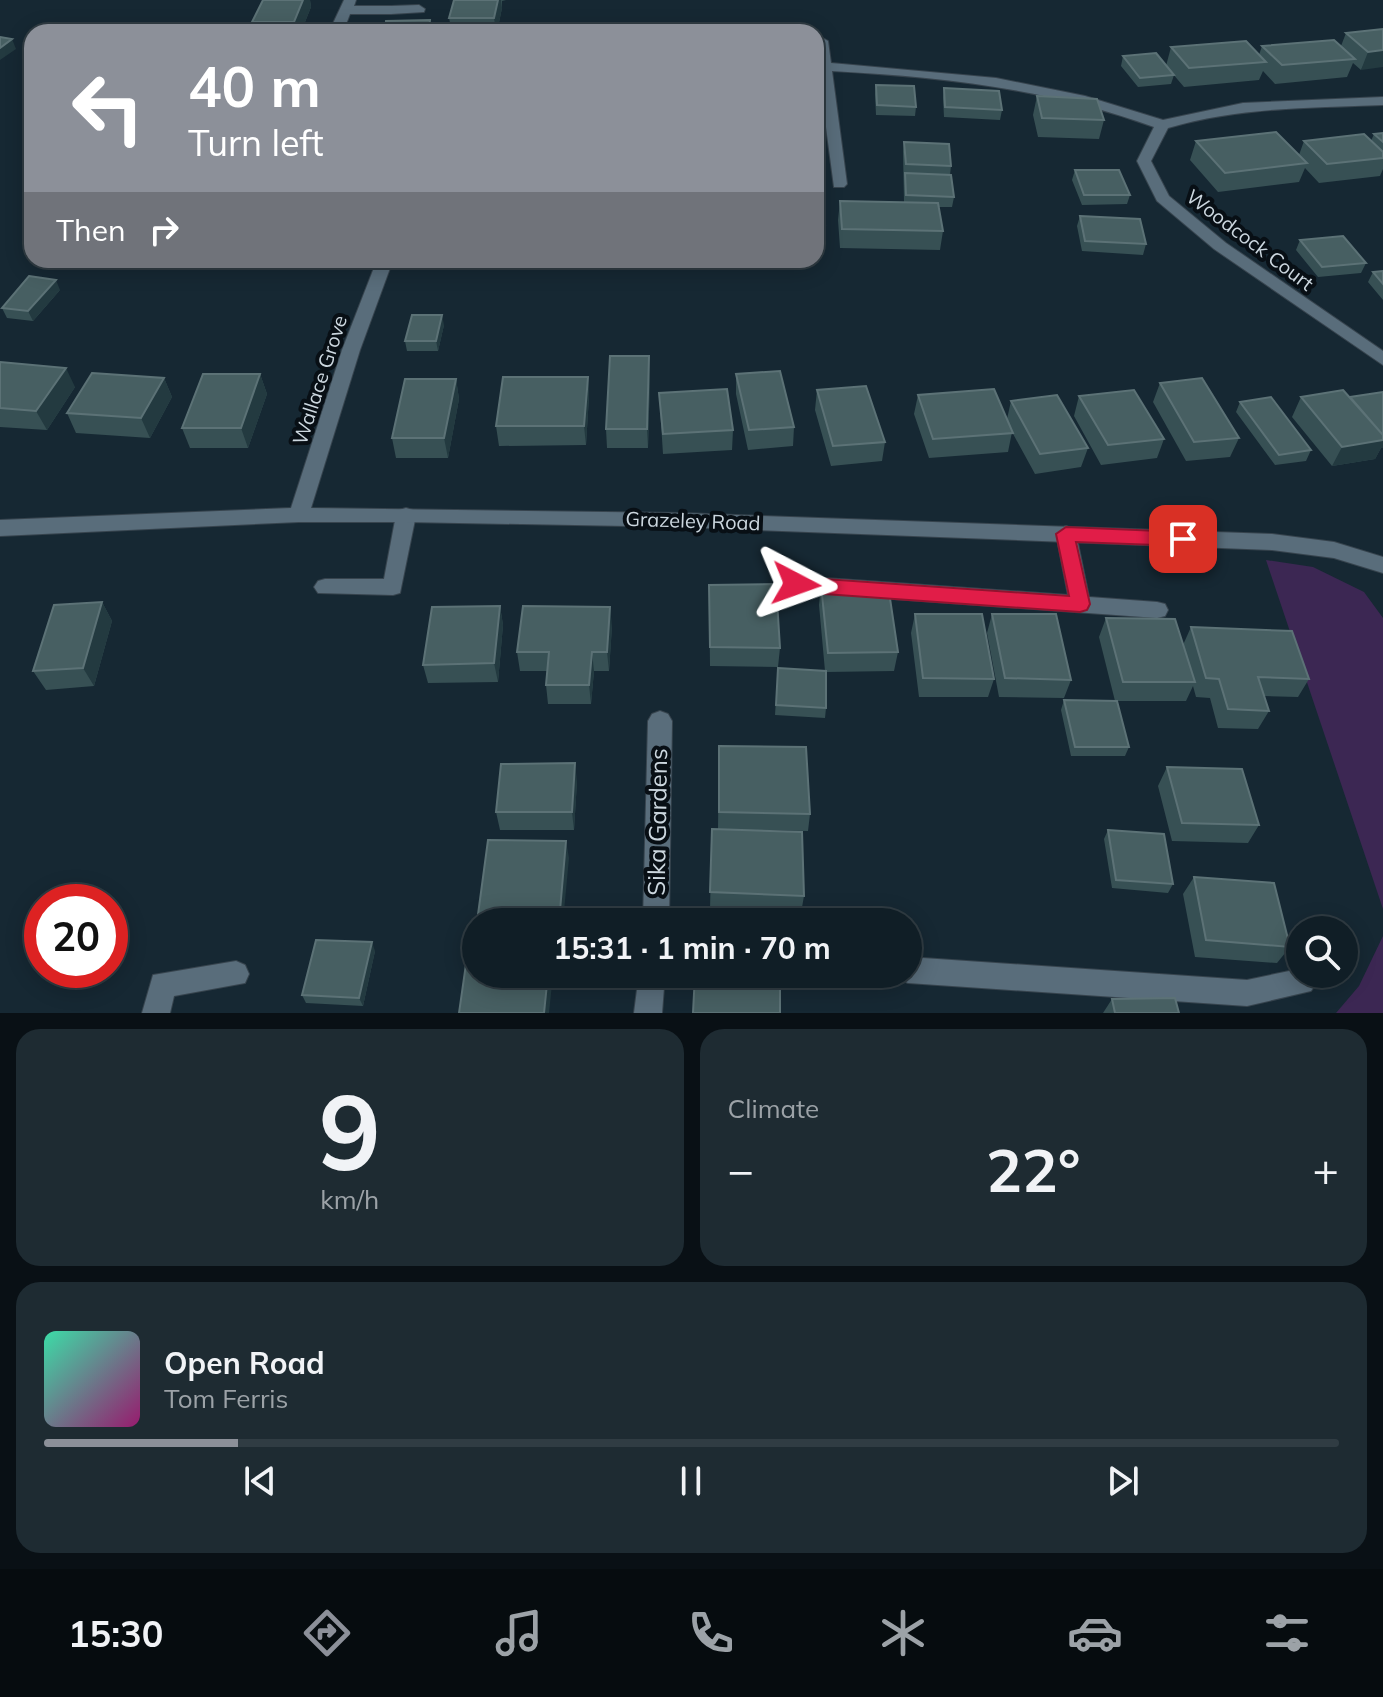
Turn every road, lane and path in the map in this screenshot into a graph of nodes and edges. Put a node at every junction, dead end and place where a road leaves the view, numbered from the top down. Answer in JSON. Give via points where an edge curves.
{"nodes":[{"id":1,"x":348,"y":5,"type":"edge"},
{"id":2,"x":418,"y":10,"type":"edge"},
{"id":3,"x":340,"y":24,"type":"edge"},
{"id":4,"x":824,"y":60,"type":"edge"},
{"id":5,"x":825,"y":67,"type":"junction"},
{"id":6,"x":1383,"y":101,"type":"edge"},
{"id":7,"x":1162,"y":125,"type":"junction"},
{"id":8,"x":839,"y":184,"type":"dead end"},
{"id":9,"x":382,"y":268,"type":"edge"},
{"id":10,"x":1383,"y":359,"type":"edge"},
{"id":11,"x":299,"y":515,"type":"junction"},
{"id":12,"x":406,"y":515,"type":"junction"},
{"id":13,"x":0,"y":528,"type":"edge"},
{"id":14,"x":1066,"y":534,"type":"junction"},
{"id":15,"x":1383,"y":565,"type":"edge"},
{"id":16,"x":796,"y":584,"type":"dead end"},
{"id":17,"x":325,"y":587,"type":"dead end"},
{"id":18,"x":1080,"y":604,"type":"junction"},
{"id":19,"x":1157,"y":610,"type":"dead end"},
{"id":20,"x":660,"y":721,"type":"dead end"},
{"id":21,"x":656,"y":908,"type":"edge"},
{"id":22,"x":922,"y":971,"type":"edge"},
{"id":23,"x":236,"y":974,"type":"dead end"},
{"id":24,"x":1286,"y":985,"type":"edge"},
{"id":25,"x":651,"y":988,"type":"edge"},
{"id":26,"x":156,"y":1013,"type":"edge"},
{"id":27,"x":648,"y":1013,"type":"edge"}],
"edges":[{"from":1,"to":2,"type":"street"},
{"from":1,"to":3,"type":"street"},
{"from":4,"to":5,"type":"street"},
{"from":5,"to":7,"type":"street","via":[[912,71],[1036,87],[1111,105]]},
{"from":5,"to":8,"type":"street"},
{"from":6,"to":7,"type":"street","via":[[1194,114]]},
{"from":7,"to":10,"type":"street","name":"Woodcock Court","via":[[1144,161],[1162,198],[1220,246]]},
{"from":9,"to":11,"type":"street","name":"Wallace Grove"},
{"from":11,"to":12,"type":"street","name":"Grazeley Road"},
{"from":11,"to":13,"type":"street","name":"Grazeley Road"},
{"from":12,"to":14,"type":"street","name":"Grazeley Road"},
{"from":12,"to":17,"type":"street","via":[[393,587]]},
{"from":14,"to":15,"type":"street","name":"Grazeley Road","via":[[1272,542],[1334,550]]},
{"from":14,"to":18,"type":"street"},
{"from":16,"to":18,"type":"street"},
{"from":18,"to":19,"type":"street"},
{"from":20,"to":21,"type":"street","name":"Sika Gardens"},
{"from":22,"to":24,"type":"street","via":[[1247,993]]},
{"from":23,"to":26,"type":"street","via":[[163,984]]},
{"from":25,"to":27,"type":"street"}]}
